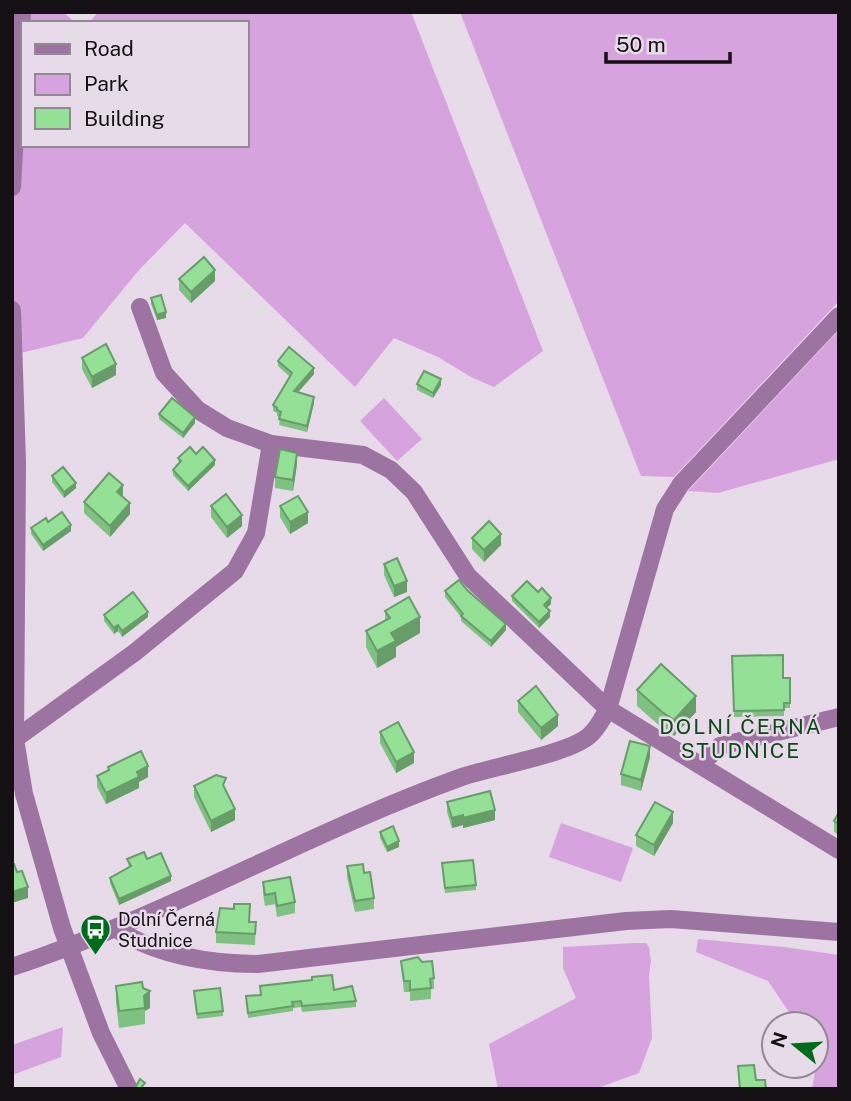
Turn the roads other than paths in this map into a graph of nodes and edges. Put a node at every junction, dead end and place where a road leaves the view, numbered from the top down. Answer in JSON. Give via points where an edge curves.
{"nodes":[{"id":1,"x":21,"y":30,"type":"edge"},
{"id":2,"x":12,"y":187,"type":"edge"},
{"id":3,"x":140,"y":307,"type":"dead end"},
{"id":4,"x":12,"y":310,"type":"edge"},
{"id":5,"x":839,"y":316,"type":"edge"},
{"id":6,"x":271,"y":444,"type":"junction"},
{"id":7,"x":608,"y":709,"type":"junction"},
{"id":8,"x":839,"y":717,"type":"edge"},
{"id":9,"x":15,"y":738,"type":"junction"},
{"id":10,"x":700,"y":765,"type":"junction"},
{"id":11,"x":839,"y":850,"type":"edge"},
{"id":12,"x":115,"y":928,"type":"junction"},
{"id":13,"x":839,"y":932,"type":"edge"},
{"id":14,"x":69,"y":948,"type":"junction"},
{"id":15,"x":12,"y":967,"type":"edge"},
{"id":16,"x":129,"y":1089,"type":"edge"}],
"edges":[{"from":1,"to":2,"type":"street"},
{"from":3,"to":6,"type":"street","via":[[164,373],[198,410],[227,428]]},
{"from":4,"to":9,"type":"street","via":[[18,462]]},
{"from":5,"to":7,"type":"street","via":[[681,484],[666,509]]},
{"from":6,"to":7,"type":"street","via":[[363,455],[391,470],[414,492],[468,576]]},
{"from":6,"to":9,"type":"street","via":[[256,533],[235,571],[134,653]]},
{"from":7,"to":10,"type":"street"},
{"from":7,"to":12,"type":"street","via":[[590,735],[573,745],[449,781]]},
{"from":8,"to":10,"type":"street","via":[[720,746]]},
{"from":9,"to":14,"type":"street","via":[[24,793]]},
{"from":10,"to":11,"type":"street"},
{"from":12,"to":13,"type":"street","via":[[146,946],[234,964],[626,921],[671,919]]},
{"from":12,"to":14,"type":"street"},
{"from":14,"to":15,"type":"street"},
{"from":14,"to":16,"type":"street"}]}
